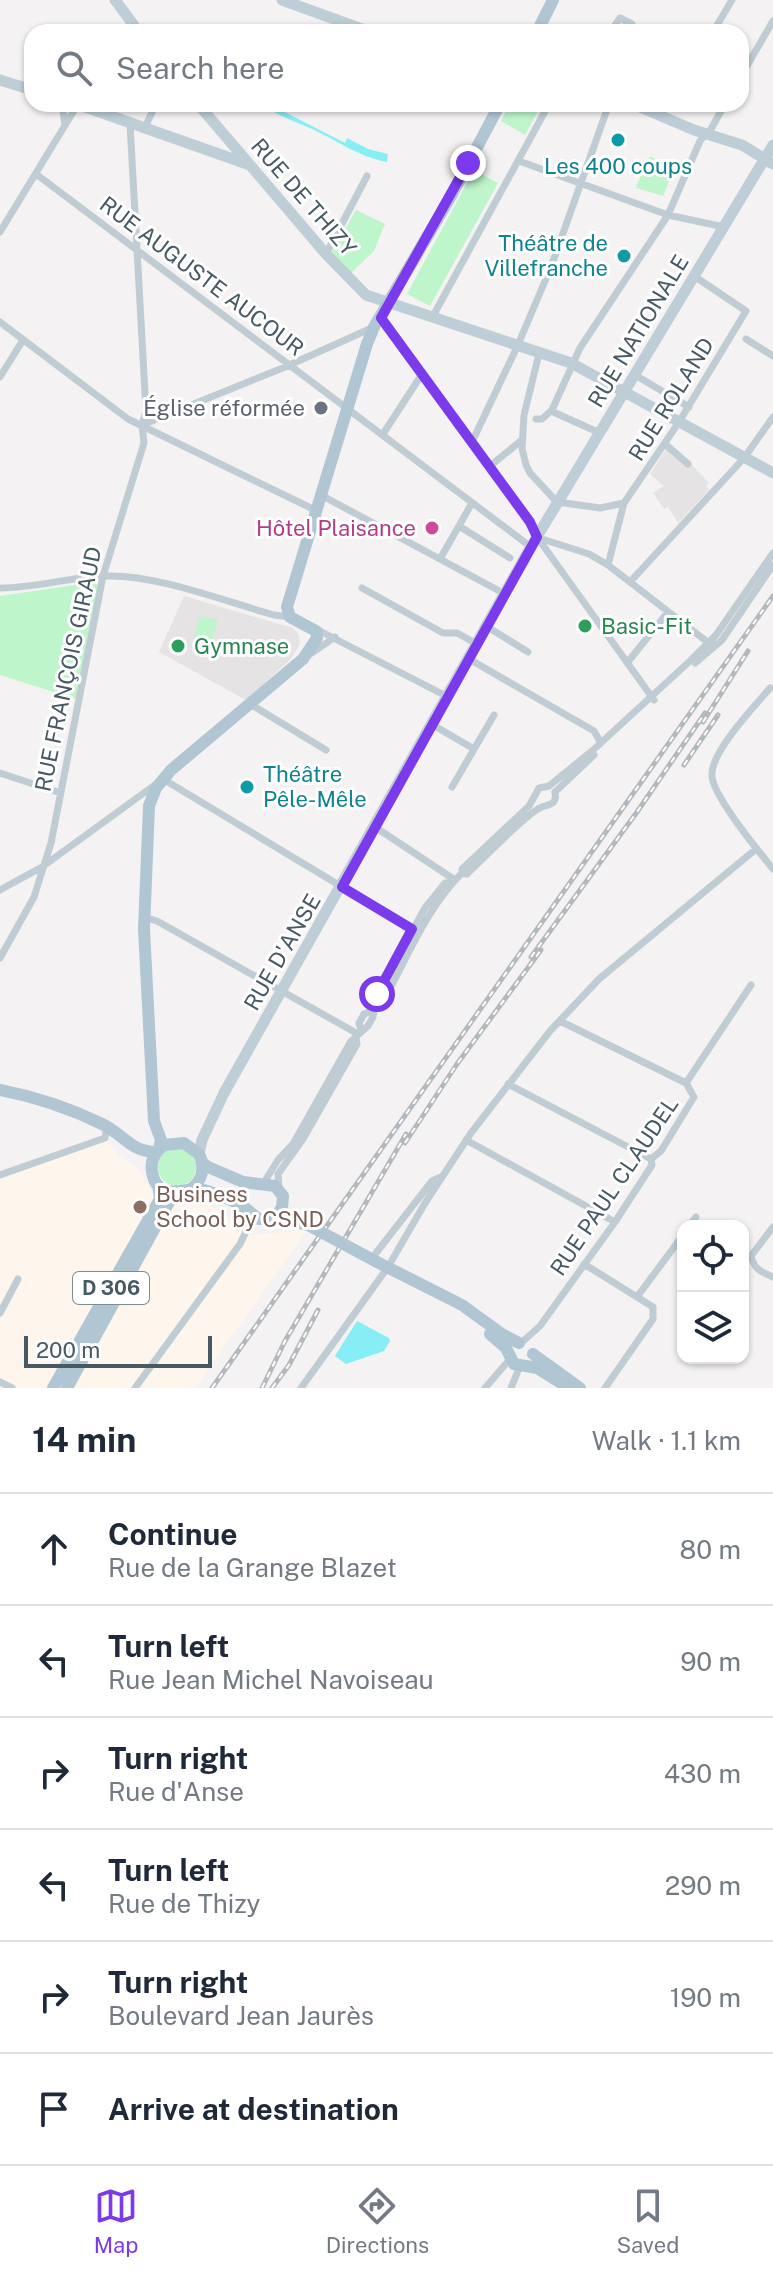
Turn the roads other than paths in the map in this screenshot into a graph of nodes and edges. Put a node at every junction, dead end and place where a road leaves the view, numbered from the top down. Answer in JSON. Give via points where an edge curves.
{"nodes":[{"id":1,"x":115,"y":0,"type":"edge"},
{"id":2,"x":282,"y":0,"type":"edge"},
{"id":3,"x":553,"y":0,"type":"edge"},
{"id":4,"x":732,"y":0,"type":"edge"},
{"id":5,"x":773,"y":21,"type":"edge"},
{"id":6,"x":133,"y":24,"type":"edge"},
{"id":7,"x":348,"y":24,"type":"edge"},
{"id":8,"x":541,"y":24,"type":"edge"},
{"id":9,"x":616,"y":24,"type":"edge"},
{"id":10,"x":632,"y":24,"type":"edge"},
{"id":11,"x":718,"y":24,"type":"edge"},
{"id":12,"x":749,"y":58,"type":"edge"},
{"id":13,"x":0,"y":80,"type":"edge"},
{"id":14,"x":24,"y":88,"type":"edge"},
{"id":15,"x":63,"y":112,"type":"edge"},
{"id":16,"x":72,"y":112,"type":"edge"},
{"id":17,"x":98,"y":112,"type":"edge"},
{"id":18,"x":152,"y":112,"type":"edge"},
{"id":19,"x":205,"y":112,"type":"edge"},
{"id":20,"x":496,"y":112,"type":"edge"},
{"id":21,"x":545,"y":112,"type":"edge"},
{"id":22,"x":606,"y":112,"type":"edge"},
{"id":23,"x":652,"y":112,"type":"edge"},
{"id":24,"x":720,"y":112,"type":"edge"},
{"id":25,"x":130,"y":124,"type":"junction"},
{"id":26,"x":65,"y":125,"type":"junction"},
{"id":27,"x":144,"y":129,"type":"junction"},
{"id":28,"x":707,"y":135,"type":"junction"},
{"id":29,"x":226,"y":137,"type":"junction"},
{"id":30,"x":773,"y":145,"type":"edge"},
{"id":31,"x":211,"y":151,"type":"junction"},
{"id":32,"x":519,"y":161,"type":"junction"},
{"id":33,"x":769,"y":161,"type":"edge"},
{"id":34,"x":250,"y":165,"type":"junction"},
{"id":35,"x":36,"y":174,"type":"junction"},
{"id":36,"x":367,"y":176,"type":"dead end"},
{"id":37,"x":581,"y":183,"type":"junction"},
{"id":38,"x":668,"y":215,"type":"junction"},
{"id":39,"x":724,"y":227,"type":"junction"},
{"id":40,"x":0,"y":232,"type":"edge"},
{"id":41,"x":137,"y":249,"type":"junction"},
{"id":42,"x":326,"y":254,"type":"junction"},
{"id":43,"x":694,"y":276,"type":"junction"},
{"id":44,"x":390,"y":303,"type":"junction"},
{"id":45,"x":433,"y":316,"type":"junction"},
{"id":46,"x":0,"y":322,"type":"edge"},
{"id":47,"x":377,"y":322,"type":"junction"},
{"id":48,"x":746,"y":339,"type":"dead end"},
{"id":49,"x":23,"y":340,"type":"junction"},
{"id":50,"x":517,"y":347,"type":"junction"},
{"id":51,"x":539,"y":354,"type":"junction"},
{"id":52,"x":773,"y":356,"type":"edge"},
{"id":53,"x":571,"y":363,"type":"junction"},
{"id":54,"x":291,"y":364,"type":"junction"},
{"id":55,"x":422,"y":374,"type":"junction"},
{"id":56,"x":635,"y":375,"type":"junction"},
{"id":57,"x":0,"y":377,"type":"edge"},
{"id":58,"x":624,"y":392,"type":"junction"},
{"id":59,"x":347,"y":407,"type":"junction"},
{"id":60,"x":689,"y":407,"type":"junction"},
{"id":61,"x":551,"y":411,"type":"junction"},
{"id":62,"x":773,"y":417,"type":"edge"},
{"id":63,"x":536,"y":419,"type":"dead end"},
{"id":64,"x":679,"y":422,"type":"junction"},
{"id":65,"x":142,"y":425,"type":"junction"},
{"id":66,"x":600,"y":433,"type":"junction"},
{"id":67,"x":383,"y":434,"type":"junction"},
{"id":68,"x":522,"y":440,"type":"junction"},
{"id":69,"x":472,"y":442,"type":"junction"},
{"id":70,"x":665,"y":444,"type":"junction"},
{"id":71,"x":744,"y":458,"type":"junction"},
{"id":72,"x":688,"y":464,"type":"dead end"},
{"id":73,"x":490,"y":466,"type":"junction"},
{"id":74,"x":773,"y":473,"type":"edge"},
{"id":75,"x":319,"y":494,"type":"junction"},
{"id":76,"x":557,"y":502,"type":"junction"},
{"id":77,"x":472,"y":503,"type":"junction"},
{"id":78,"x":624,"y":503,"type":"junction"},
{"id":79,"x":315,"y":510,"type":"junction"},
{"id":80,"x":459,"y":526,"type":"junction"},
{"id":81,"x":534,"y":542,"type":"junction"},
{"id":82,"x":773,"y":553,"type":"edge"},
{"id":83,"x":510,"y":558,"type":"dead end"},
{"id":84,"x":440,"y":559,"type":"junction"},
{"id":85,"x":608,"y":565,"type":"junction"},
{"id":86,"x":773,"y":565,"type":"edge"},
{"id":87,"x":103,"y":576,"type":"junction"},
{"id":88,"x":630,"y":582,"type":"junction"},
{"id":89,"x":0,"y":588,"type":"edge"},
{"id":90,"x":362,"y":588,"type":"dead end"},
{"id":91,"x":505,"y":594,"type":"junction"},
{"id":92,"x":668,"y":612,"type":"junction"},
{"id":93,"x":290,"y":617,"type":"junction"},
{"id":94,"x":486,"y":626,"type":"junction"},
{"id":95,"x":314,"y":634,"type":"junction"},
{"id":96,"x":335,"y":637,"type":"junction"},
{"id":97,"x":477,"y":644,"type":"junction"},
{"id":98,"x":711,"y":645,"type":"junction"},
{"id":99,"x":528,"y":652,"type":"dead end"},
{"id":100,"x":303,"y":659,"type":"junction"},
{"id":101,"x":469,"y":659,"type":"junction"},
{"id":102,"x":627,"y":663,"type":"junction"},
{"id":103,"x":772,"y":689,"type":"edge"},
{"id":104,"x":448,"y":697,"type":"junction"},
{"id":105,"x":653,"y":699,"type":"junction"},
{"id":106,"x":250,"y":704,"type":"junction"},
{"id":107,"x":494,"y":715,"type":"dead end"},
{"id":108,"x":433,"y":725,"type":"junction"},
{"id":109,"x":601,"y":743,"type":"junction"},
{"id":110,"x":474,"y":749,"type":"junction"},
{"id":111,"x":326,"y":750,"type":"dead end"},
{"id":112,"x":0,"y":773,"type":"edge"},
{"id":113,"x":163,"y":779,"type":"junction"},
{"id":114,"x":452,"y":787,"type":"dead end"},
{"id":115,"x":552,"y":789,"type":"junction"},
{"id":116,"x":61,"y":793,"type":"junction"},
{"id":117,"x":535,"y":798,"type":"junction"},
{"id":118,"x":150,"y":802,"type":"junction"},
{"id":119,"x":130,"y":803,"type":"junction"},
{"id":120,"x":543,"y":807,"type":"junction"},
{"id":121,"x":375,"y":827,"type":"junction"},
{"id":122,"x":51,"y":843,"type":"junction"},
{"id":123,"x":756,"y":849,"type":"junction"},
{"id":124,"x":53,"y":859,"type":"junction"},
{"id":125,"x":42,"y":867,"type":"junction"},
{"id":126,"x":773,"y":869,"type":"edge"},
{"id":127,"x":462,"y":873,"type":"junction"},
{"id":128,"x":454,"y":881,"type":"junction"},
{"id":129,"x":342,"y":887,"type":"junction"},
{"id":130,"x":0,"y":890,"type":"edge"},
{"id":131,"x":144,"y":917,"type":"junction"},
{"id":132,"x":412,"y":929,"type":"junction"},
{"id":133,"x":0,"y":958,"type":"edge"},
{"id":134,"x":751,"y":985,"type":"dead end"},
{"id":135,"x":281,"y":993,"type":"junction"},
{"id":136,"x":373,"y":1008,"type":"junction"},
{"id":137,"x":560,"y":1021,"type":"junction"},
{"id":138,"x":358,"y":1034,"type":"junction"},
{"id":139,"x":686,"y":1083,"type":"junction"},
{"id":140,"x":508,"y":1084,"type":"junction"},
{"id":141,"x":0,"y":1090,"type":"edge"},
{"id":142,"x":224,"y":1093,"type":"junction"},
{"id":143,"x":154,"y":1104,"type":"junction"},
{"id":144,"x":107,"y":1126,"type":"junction"},
{"id":145,"x":466,"y":1140,"type":"junction"},
{"id":146,"x":182,"y":1143,"type":"junction"},
{"id":147,"x":158,"y":1151,"type":"junction"},
{"id":148,"x":200,"y":1158,"type":"junction"},
{"id":149,"x":651,"y":1159,"type":"junction"},
{"id":150,"x":151,"y":1168,"type":"junction"},
{"id":151,"x":0,"y":1175,"type":"edge"},
{"id":152,"x":441,"y":1177,"type":"junction"},
{"id":153,"x":261,"y":1184,"type":"junction"},
{"id":154,"x":158,"y":1185,"type":"junction"},
{"id":155,"x":185,"y":1191,"type":"junction"},
{"id":156,"x":282,"y":1198,"type":"junction"},
{"id":157,"x":251,"y":1213,"type":"junction"},
{"id":158,"x":275,"y":1217,"type":"junction"},
{"id":159,"x":696,"y":1217,"type":"dead end"},
{"id":160,"x":694,"y":1220,"type":"edge"},
{"id":161,"x":615,"y":1222,"type":"junction"},
{"id":162,"x":308,"y":1225,"type":"junction"},
{"id":163,"x":773,"y":1227,"type":"edge"},
{"id":164,"x":677,"y":1243,"type":"edge"},
{"id":165,"x":380,"y":1261,"type":"junction"},
{"id":166,"x":584,"y":1264,"type":"junction"},
{"id":167,"x":773,"y":1277,"type":"edge"},
{"id":168,"x":18,"y":1279,"type":"dead end"},
{"id":169,"x":637,"y":1297,"type":"junction"},
{"id":170,"x":0,"y":1313,"type":"edge"},
{"id":171,"x":521,"y":1355,"type":"junction"},
{"id":172,"x":0,"y":1382,"type":"edge"},
{"id":173,"x":12,"y":1388,"type":"edge"},
{"id":174,"x":53,"y":1388,"type":"edge"},
{"id":175,"x":67,"y":1388,"type":"edge"},
{"id":176,"x":135,"y":1388,"type":"edge"},
{"id":177,"x":301,"y":1388,"type":"edge"},
{"id":178,"x":485,"y":1388,"type":"edge"},
{"id":179,"x":511,"y":1388,"type":"edge"},
{"id":180,"x":569,"y":1388,"type":"edge"},
{"id":181,"x":580,"y":1388,"type":"edge"},
{"id":182,"x":605,"y":1388,"type":"edge"}],
"edges":[{"from":1,"to":6,"type":"main road"},
{"from":2,"to":7,"type":"main road"},
{"from":3,"to":8,"type":"main road"},
{"from":4,"to":11,"type":"street"},
{"from":5,"to":12,"type":"street"},
{"from":9,"to":10,"type":"street","via":[[620,18]]},
{"from":13,"to":14,"type":"main road"},
{"from":15,"to":26,"type":"street"},
{"from":16,"to":26,"type":"street"},
{"from":17,"to":25,"type":"main road"},
{"from":18,"to":27,"type":"street"},
{"from":19,"to":29,"type":"main road","name":"RUE DE THIZY"},
{"from":20,"to":44,"type":"main road"},
{"from":21,"to":32,"type":"street"},
{"from":22,"to":37,"type":"street"},
{"from":23,"to":28,"type":"main road"},
{"from":24,"to":28,"type":"street"},
{"from":25,"to":27,"type":"main road"},
{"from":25,"to":41,"type":"street","name":"RUE FRANÇOIS GIRAUD"},
{"from":26,"to":35,"type":"street"},
{"from":27,"to":31,"type":"main road"},
{"from":28,"to":33,"type":"main road","via":[[742,145]]},
{"from":28,"to":38,"type":"street"},
{"from":29,"to":31,"type":"main road","via":[[221,151]]},
{"from":29,"to":34,"type":"main road","name":"RUE DE THIZY"},
{"from":30,"to":33,"type":"main road","name":"RUE NATIONALE"},
{"from":31,"to":34,"type":"main road"},
{"from":32,"to":37,"type":"street"},
{"from":32,"to":45,"type":"street"},
{"from":33,"to":39,"type":"main road","name":"RUE NATIONALE"},
{"from":34,"to":42,"type":"main road","name":"RUE DE THIZY"},
{"from":35,"to":40,"type":"street"},
{"from":35,"to":41,"type":"street","name":"RUE AUGUSTE AUCOUR"},
{"from":36,"to":42,"type":"street"},
{"from":37,"to":38,"type":"street"},
{"from":37,"to":50,"type":"street"},
{"from":38,"to":39,"type":"street"},
{"from":38,"to":53,"type":"street"},
{"from":39,"to":43,"type":"main road","name":"RUE NATIONALE"},
{"from":41,"to":54,"type":"street","name":"RUE AUGUSTE AUCOUR"},
{"from":41,"to":65,"type":"street","name":"RUE FRANÇOIS GIRAUD","via":[[146,411]]},
{"from":42,"to":44,"type":"main road","name":"RUE DE THIZY","via":[[359,291]]},
{"from":43,"to":56,"type":"main road","name":"RUE NATIONALE"},
{"from":43,"to":60,"type":"street","name":"RUE ROLAND","via":[[746,311]]},
{"from":44,"to":45,"type":"main road","name":"RUE DE THIZY"},
{"from":44,"to":47,"type":"main road"},
{"from":45,"to":50,"type":"main road","name":"RUE DE THIZY"},
{"from":46,"to":49,"type":"street"},
{"from":47,"to":54,"type":"street"},
{"from":47,"to":55,"type":"street"},
{"from":47,"to":59,"type":"main road"},
{"from":48,"to":52,"type":"street"},
{"from":49,"to":57,"type":"street"},
{"from":49,"to":65,"type":"street"},
{"from":50,"to":51,"type":"main road","name":"RUE DE THIZY"},
{"from":50,"to":69,"type":"street"},
{"from":51,"to":53,"type":"main road","name":"RUE DE THIZY"},
{"from":51,"to":68,"type":"street"},
{"from":53,"to":58,"type":"main road","name":"RUE DE THIZY"},
{"from":53,"to":61,"type":"street"},
{"from":54,"to":59,"type":"street","name":"RUE AUGUSTE AUCOUR"},
{"from":54,"to":65,"type":"street"},
{"from":55,"to":67,"type":"street"},
{"from":55,"to":69,"type":"street"},
{"from":56,"to":58,"type":"main road","name":"RUE NATIONALE"},
{"from":56,"to":60,"type":"street"},
{"from":58,"to":64,"type":"main road","name":"RUE DE THIZY"},
{"from":58,"to":66,"type":"main road","name":"RUE NATIONALE"},
{"from":59,"to":67,"type":"street","name":"RUE AUGUSTE AUCOUR"},
{"from":59,"to":75,"type":"main road"},
{"from":60,"to":64,"type":"street","name":"RUE ROLAND"},
{"from":61,"to":63,"type":"street"},
{"from":61,"to":66,"type":"street"},
{"from":62,"to":71,"type":"street"},
{"from":64,"to":70,"type":"street","name":"RUE ROLAND"},
{"from":64,"to":71,"type":"main road","name":"RUE DE THIZY"},
{"from":65,"to":79,"type":"street"},
{"from":65,"to":87,"type":"street","name":"RUE FRANÇOIS GIRAUD","via":[[141,455]]},
{"from":66,"to":76,"type":"main road","name":"RUE NATIONALE"},
{"from":67,"to":77,"type":"street","name":"RUE AUGUSTE AUCOUR"},
{"from":68,"to":73,"type":"street"},
{"from":68,"to":76,"type":"street","via":[[526,465]]},
{"from":69,"to":73,"type":"street"},
{"from":70,"to":72,"type":"street"},
{"from":70,"to":78,"type":"street","name":"RUE ROLAND"},
{"from":71,"to":74,"type":"main road","name":"RUE DE THIZY"},
{"from":71,"to":88,"type":"street"},
{"from":73,"to":81,"type":"street","via":[[530,522]]},
{"from":75,"to":79,"type":"main road"},
{"from":75,"to":84,"type":"street"},
{"from":76,"to":78,"type":"street","via":[[600,508]]},
{"from":76,"to":81,"type":"main road","name":"RUE NATIONALE"},
{"from":77,"to":80,"type":"street"},
{"from":77,"to":81,"type":"street","name":"RUE AUGUSTE AUCOUR"},
{"from":78,"to":85,"type":"street"},
{"from":79,"to":93,"type":"main road","via":[[287,604]]},
{"from":80,"to":83,"type":"street"},
{"from":80,"to":84,"type":"street"},
{"from":81,"to":85,"type":"street","via":[[589,554]]},
{"from":81,"to":91,"type":"main road","name":"RUE D'ANSE"},
{"from":81,"to":102,"type":"street"},
{"from":82,"to":98,"type":"street"},
{"from":84,"to":91,"type":"street"},
{"from":85,"to":88,"type":"street"},
{"from":86,"to":98,"type":"street","via":[[734,625]]},
{"from":87,"to":89,"type":"street"},
{"from":87,"to":93,"type":"street","via":[[143,579]]},
{"from":87,"to":116,"type":"street","name":"RUE FRANÇOIS GIRAUD"},
{"from":88,"to":92,"type":"street"},
{"from":90,"to":97,"type":"street","via":[[443,633],[457,633]]},
{"from":91,"to":94,"type":"main road","name":"RUE D'ANSE"},
{"from":92,"to":98,"type":"street"},
{"from":92,"to":102,"type":"street"},
{"from":93,"to":95,"type":"main road"},
{"from":94,"to":97,"type":"main road","name":"RUE D'ANSE"},
{"from":94,"to":99,"type":"street"},
{"from":95,"to":96,"type":"street"},
{"from":95,"to":100,"type":"main road"},
{"from":96,"to":100,"type":"street"},
{"from":96,"to":104,"type":"street"},
{"from":97,"to":101,"type":"main road","name":"RUE D'ANSE"},
{"from":98,"to":105,"type":"street"},
{"from":100,"to":106,"type":"main road"},
{"from":101,"to":104,"type":"main road","name":"RUE D'ANSE"},
{"from":101,"to":109,"type":"street","via":[[594,731]]},
{"from":102,"to":105,"type":"street"},
{"from":103,"to":123,"type":"street","via":[[719,754],[712,775]]},
{"from":104,"to":108,"type":"main road","name":"RUE D'ANSE"},
{"from":105,"to":109,"type":"street"},
{"from":105,"to":115,"type":"street"},
{"from":106,"to":111,"type":"street"},
{"from":106,"to":113,"type":"main road"},
{"from":107,"to":110,"type":"street"},
{"from":108,"to":110,"type":"street"},
{"from":108,"to":121,"type":"main road","name":"RUE D'ANSE"},
{"from":109,"to":115,"type":"street"},
{"from":110,"to":114,"type":"street"},
{"from":112,"to":116,"type":"street"},
{"from":113,"to":118,"type":"main road"},
{"from":113,"to":119,"type":"street"},
{"from":113,"to":129,"type":"street"},
{"from":115,"to":117,"type":"street","via":[[539,788]]},
{"from":115,"to":120,"type":"street","via":[[554,803]]},
{"from":116,"to":122,"type":"street","name":"RUE FRANÇOIS GIRAUD"},
{"from":117,"to":120,"type":"street"},
{"from":117,"to":127,"type":"street"},
{"from":118,"to":119,"type":"street"},
{"from":118,"to":131,"type":"main road"},
{"from":119,"to":124,"type":"street"},
{"from":120,"to":127,"type":"street"},
{"from":121,"to":128,"type":"street"},
{"from":121,"to":129,"type":"main road","name":"RUE D'ANSE"},
{"from":122,"to":124,"type":"street","name":"RUE FRANÇOIS GIRAUD"},
{"from":122,"to":125,"type":"street","name":"RUE FRANÇOIS GIRAUD"},
{"from":123,"to":126,"type":"street"},
{"from":123,"to":137,"type":"street","via":[[599,979]]},
{"from":124,"to":125,"type":"street"},
{"from":125,"to":130,"type":"street"},
{"from":125,"to":133,"type":"street","name":"RUE FRANÇOIS GIRAUD","via":[[41,882]]},
{"from":127,"to":128,"type":"street"},
{"from":128,"to":132,"type":"street","via":[[438,890]]},
{"from":128,"to":136,"type":"street","via":[[385,998]]},
{"from":129,"to":132,"type":"street"},
{"from":129,"to":135,"type":"main road","name":"RUE D'ANSE"},
{"from":131,"to":135,"type":"street"},
{"from":131,"to":143,"type":"main road"},
{"from":132,"to":136,"type":"street"},
{"from":134,"to":139,"type":"street","name":"RUE PAUL CLAUDEL"},
{"from":135,"to":138,"type":"street"},
{"from":135,"to":142,"type":"main road","name":"RUE D'ANSE"},
{"from":136,"to":138,"type":"street","via":[[364,1014]]},
{"from":137,"to":139,"type":"street"},
{"from":137,"to":140,"type":"street"},
{"from":138,"to":153,"type":"street","via":[[293,1144]]},
{"from":138,"to":156,"type":"street","via":[[303,1139],[278,1174]]},
{"from":139,"to":149,"type":"street","name":"RUE PAUL CLAUDEL","via":[[692,1103]]},
{"from":140,"to":145,"type":"street"},
{"from":140,"to":149,"type":"street"},
{"from":141,"to":144,"type":"main road","via":[[63,1105]]},
{"from":142,"to":146,"type":"main road","name":"RUE D'ANSE"},
{"from":142,"to":148,"type":"main road","name":"RUE D'ANSE","via":[[202,1140]]},
{"from":143,"to":146,"type":"main road","via":[[163,1130]]},
{"from":143,"to":147,"type":"main road"},
{"from":144,"to":147,"type":"main road","via":[[141,1152]]},
{"from":144,"to":150,"type":"main road"},
{"from":144,"to":151,"type":"street","via":[[105,1138]]},
{"from":145,"to":152,"type":"street"},
{"from":145,"to":161,"type":"street"},
{"from":146,"to":147,"type":"main road"},
{"from":146,"to":148,"type":"main road"},
{"from":147,"to":150,"type":"main road"},
{"from":148,"to":153,"type":"main road","via":[[208,1167]]},
{"from":148,"to":155,"type":"main road","via":[[201,1177]]},
{"from":149,"to":161,"type":"street","name":"RUE PAUL CLAUDEL"},
{"from":150,"to":154,"type":"main road"},
{"from":152,"to":165,"type":"street"},
{"from":152,"to":165,"type":"street","via":[[432,1181]]},
{"from":153,"to":156,"type":"main road","via":[[275,1186]]},
{"from":153,"to":157,"type":"main road","via":[[246,1201]]},
{"from":154,"to":155,"type":"main road"},
{"from":154,"to":174,"type":"main road","number":"D 306","via":[[160,1199]]},
{"from":155,"to":157,"type":"main road","via":[[206,1191]]},
{"from":155,"to":175,"type":"main road","number":"D 306","via":[[169,1202]]},
{"from":156,"to":158,"type":"main road"},
{"from":156,"to":162,"type":"main road"},
{"from":157,"to":158,"type":"main road","via":[[265,1220]]},
{"from":157,"to":176,"type":"street","via":[[240,1244]]},
{"from":158,"to":162,"type":"main road"},
{"from":159,"to":160,"type":"street"},
{"from":161,"to":166,"type":"street","name":"RUE PAUL CLAUDEL"},
{"from":162,"to":165,"type":"main road","bridge":true},
{"from":163,"to":167,"type":"street","via":[[751,1256],[759,1271]]},
{"from":164,"to":169,"type":"street"},
{"from":165,"to":171,"type":"main road","via":[[462,1305]]},
{"from":165,"to":177,"type":"street"},
{"from":166,"to":169,"type":"street"},
{"from":166,"to":171,"type":"street","name":"RUE PAUL CLAUDEL"},
{"from":168,"to":170,"type":"street"},
{"from":169,"to":182,"type":"street","via":[[653,1307],[653,1319]]},
{"from":171,"to":178,"type":"street"},
{"from":171,"to":179,"type":"street","name":"RUE PAUL CLAUDEL"},
{"from":171,"to":180,"type":"main road"},
{"from":171,"to":181,"type":"main road"},
{"from":172,"to":173,"type":"street"}]}
